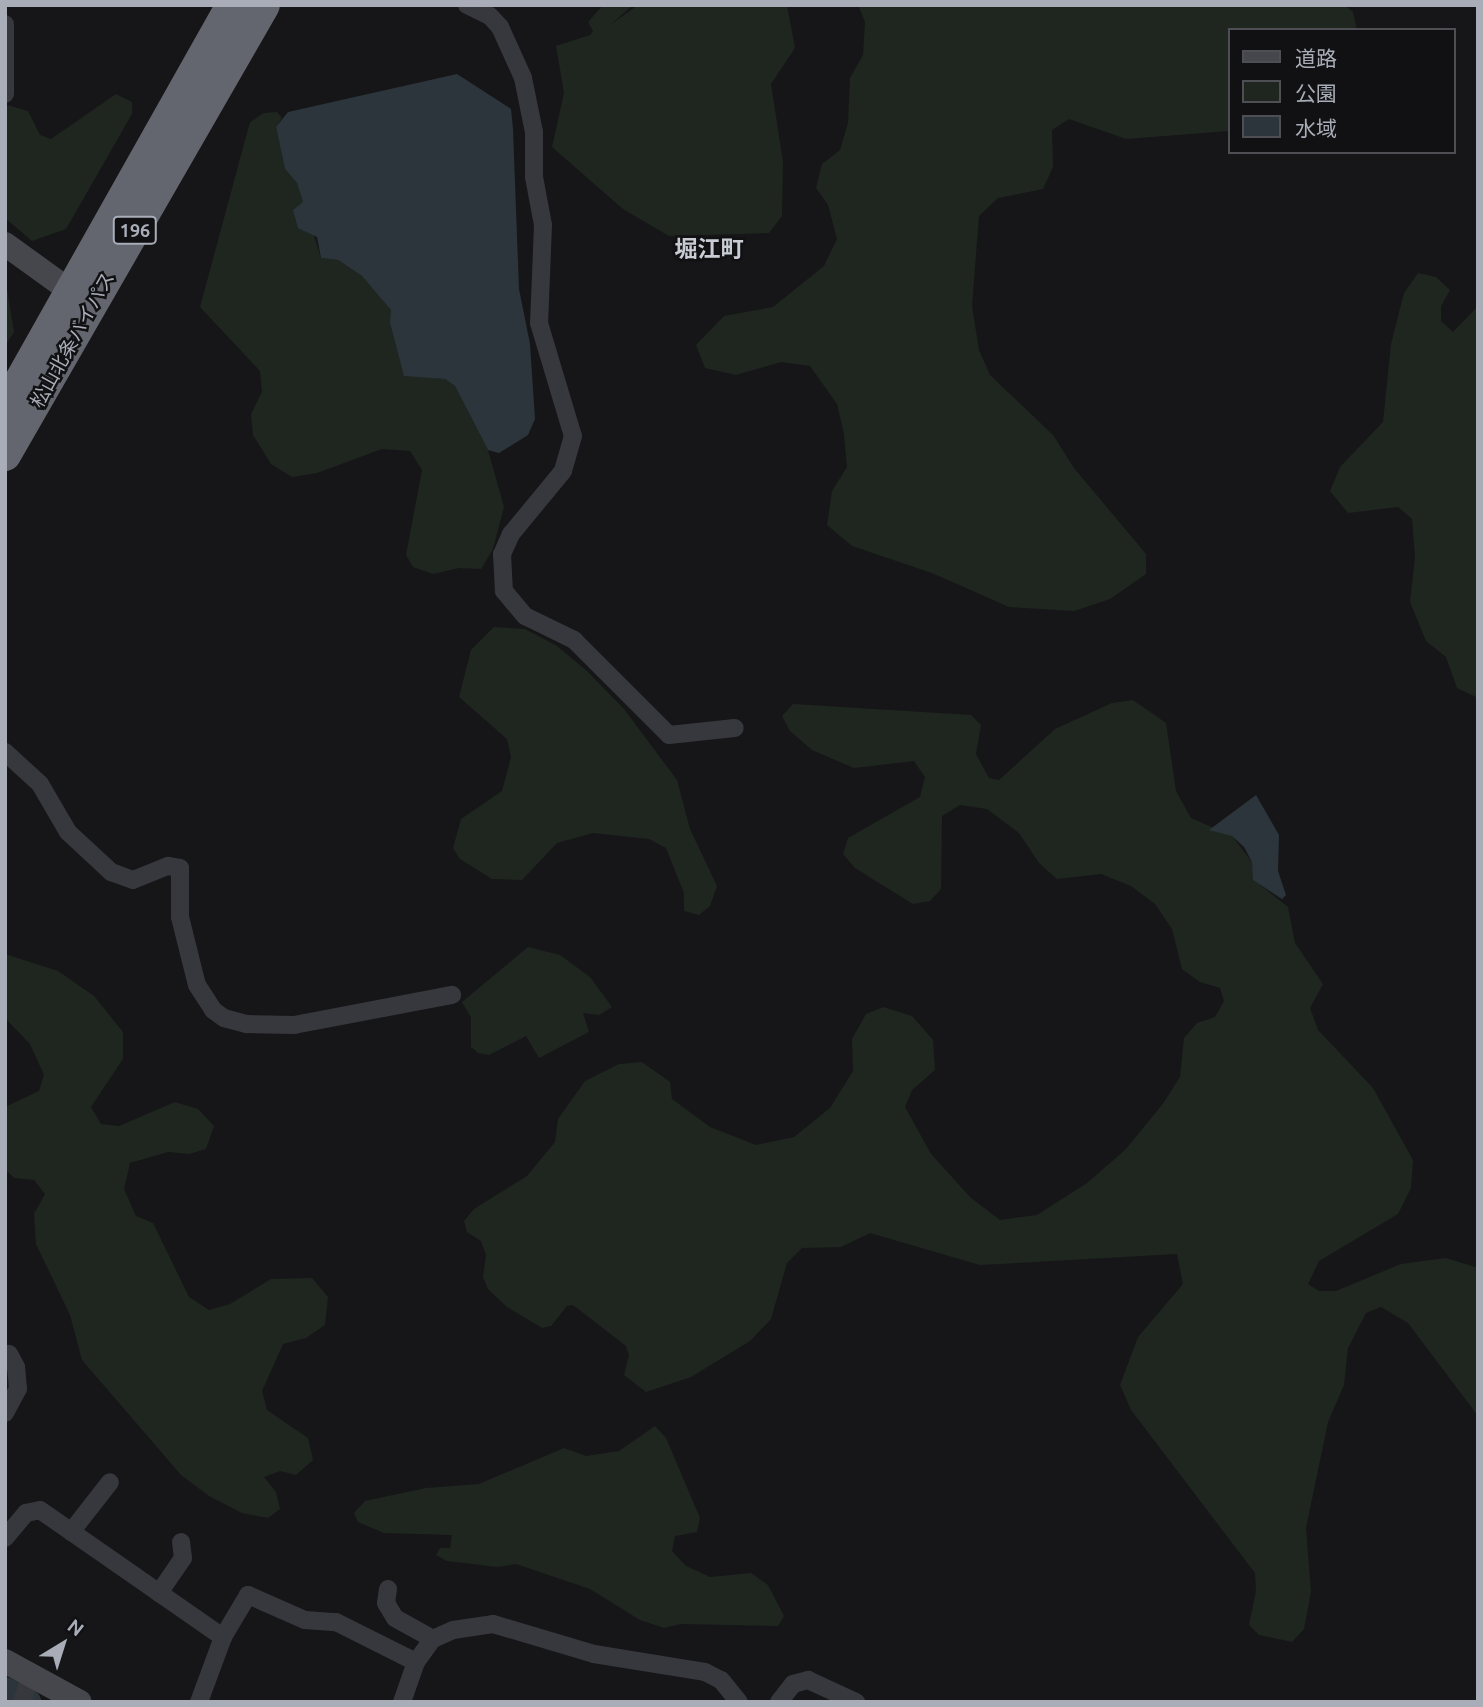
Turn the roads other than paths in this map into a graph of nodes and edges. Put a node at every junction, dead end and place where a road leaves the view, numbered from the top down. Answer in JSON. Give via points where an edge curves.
{"nodes":[{"id":1,"x":232,"y":5,"type":"edge"},
{"id":2,"x":264,"y":5,"type":"edge"},
{"id":3,"x":467,"y":5,"type":"edge"},
{"id":4,"x":5,"y":24,"type":"edge"},
{"id":5,"x":5,"y":94,"type":"edge"},
{"id":6,"x":5,"y":244,"type":"edge"},
{"id":7,"x":81,"y":299,"type":"junction"},
{"id":8,"x":5,"y":408,"type":"edge"},
{"id":9,"x":5,"y":455,"type":"edge"},
{"id":10,"x":735,"y":728,"type":"dead end"},
{"id":11,"x":5,"y":752,"type":"edge"},
{"id":12,"x":452,"y":995,"type":"dead end"},
{"id":13,"x":7,"y":1353,"type":"edge"},
{"id":14,"x":29,"y":1370,"type":"dead end"},
{"id":15,"x":5,"y":1413,"type":"edge"},
{"id":16,"x":110,"y":1482,"type":"dead end"},
{"id":17,"x":71,"y":1532,"type":"junction"},
{"id":18,"x":5,"y":1538,"type":"edge"},
{"id":19,"x":181,"y":1542,"type":"dead end"},
{"id":20,"x":388,"y":1589,"type":"dead end"},
{"id":21,"x":159,"y":1593,"type":"junction"},
{"id":22,"x":223,"y":1637,"type":"junction"},
{"id":23,"x":433,"y":1639,"type":"junction"},
{"id":24,"x":5,"y":1661,"type":"edge"},
{"id":25,"x":416,"y":1662,"type":"junction"},
{"id":26,"x":26,"y":1690,"type":"edge"},
{"id":27,"x":80,"y":1702,"type":"edge"},
{"id":28,"x":199,"y":1702,"type":"edge"},
{"id":29,"x":402,"y":1702,"type":"edge"},
{"id":30,"x":739,"y":1702,"type":"edge"},
{"id":31,"x":779,"y":1702,"type":"edge"},
{"id":32,"x":856,"y":1702,"type":"edge"}],
"edges":[{"from":1,"to":7,"type":"highway","name":"松山北条バイパス","number":"196"},
{"from":2,"to":7,"type":"highway","name":"松山北条バイパス","number":"196"},
{"from":3,"to":10,"type":"street","via":[[499,27],[523,78],[534,132],[534,177],[543,225],[539,324],[573,436],[563,471],[511,534],[500,571],[504,591],[525,616],[574,640],[669,735]]},
{"from":4,"to":5,"type":"street"},
{"from":6,"to":7,"type":"main road"},
{"from":7,"to":8,"type":"highway","name":"松山北条バイパス","number":"196"},
{"from":7,"to":9,"type":"highway","name":"松山北条バイパス","number":"196"},
{"from":11,"to":12,"type":"street","via":[[40,784],[68,832],[111,873],[133,880],[168,866],[180,868],[180,917],[197,985],[224,1018],[247,1024],[294,1025]]},
{"from":13,"to":14,"type":"street"},
{"from":13,"to":15,"type":"street","via":[[16,1367],[18,1389]]},
{"from":16,"to":17,"type":"street"},
{"from":17,"to":18,"type":"street","via":[[36,1510],[26,1513]]},
{"from":17,"to":21,"type":"street"},
{"from":19,"to":21,"type":"street","via":[[183,1558]]},
{"from":20,"to":23,"type":"street","via":[[386,1603],[395,1618]]},
{"from":21,"to":22,"type":"street"},
{"from":22,"to":25,"type":"street","via":[[242,1600],[253,1595],[305,1620],[336,1622]]},
{"from":22,"to":28,"type":"street"},
{"from":23,"to":25,"type":"street"},
{"from":23,"to":30,"type":"street","via":[[453,1630],[507,1626],[581,1651],[705,1672],[721,1680]]},
{"from":24,"to":26,"type":"main road"},
{"from":25,"to":29,"type":"street"},
{"from":26,"to":27,"type":"main road"},
{"from":31,"to":32,"type":"street","via":[[793,1684],[808,1680]]}]}
